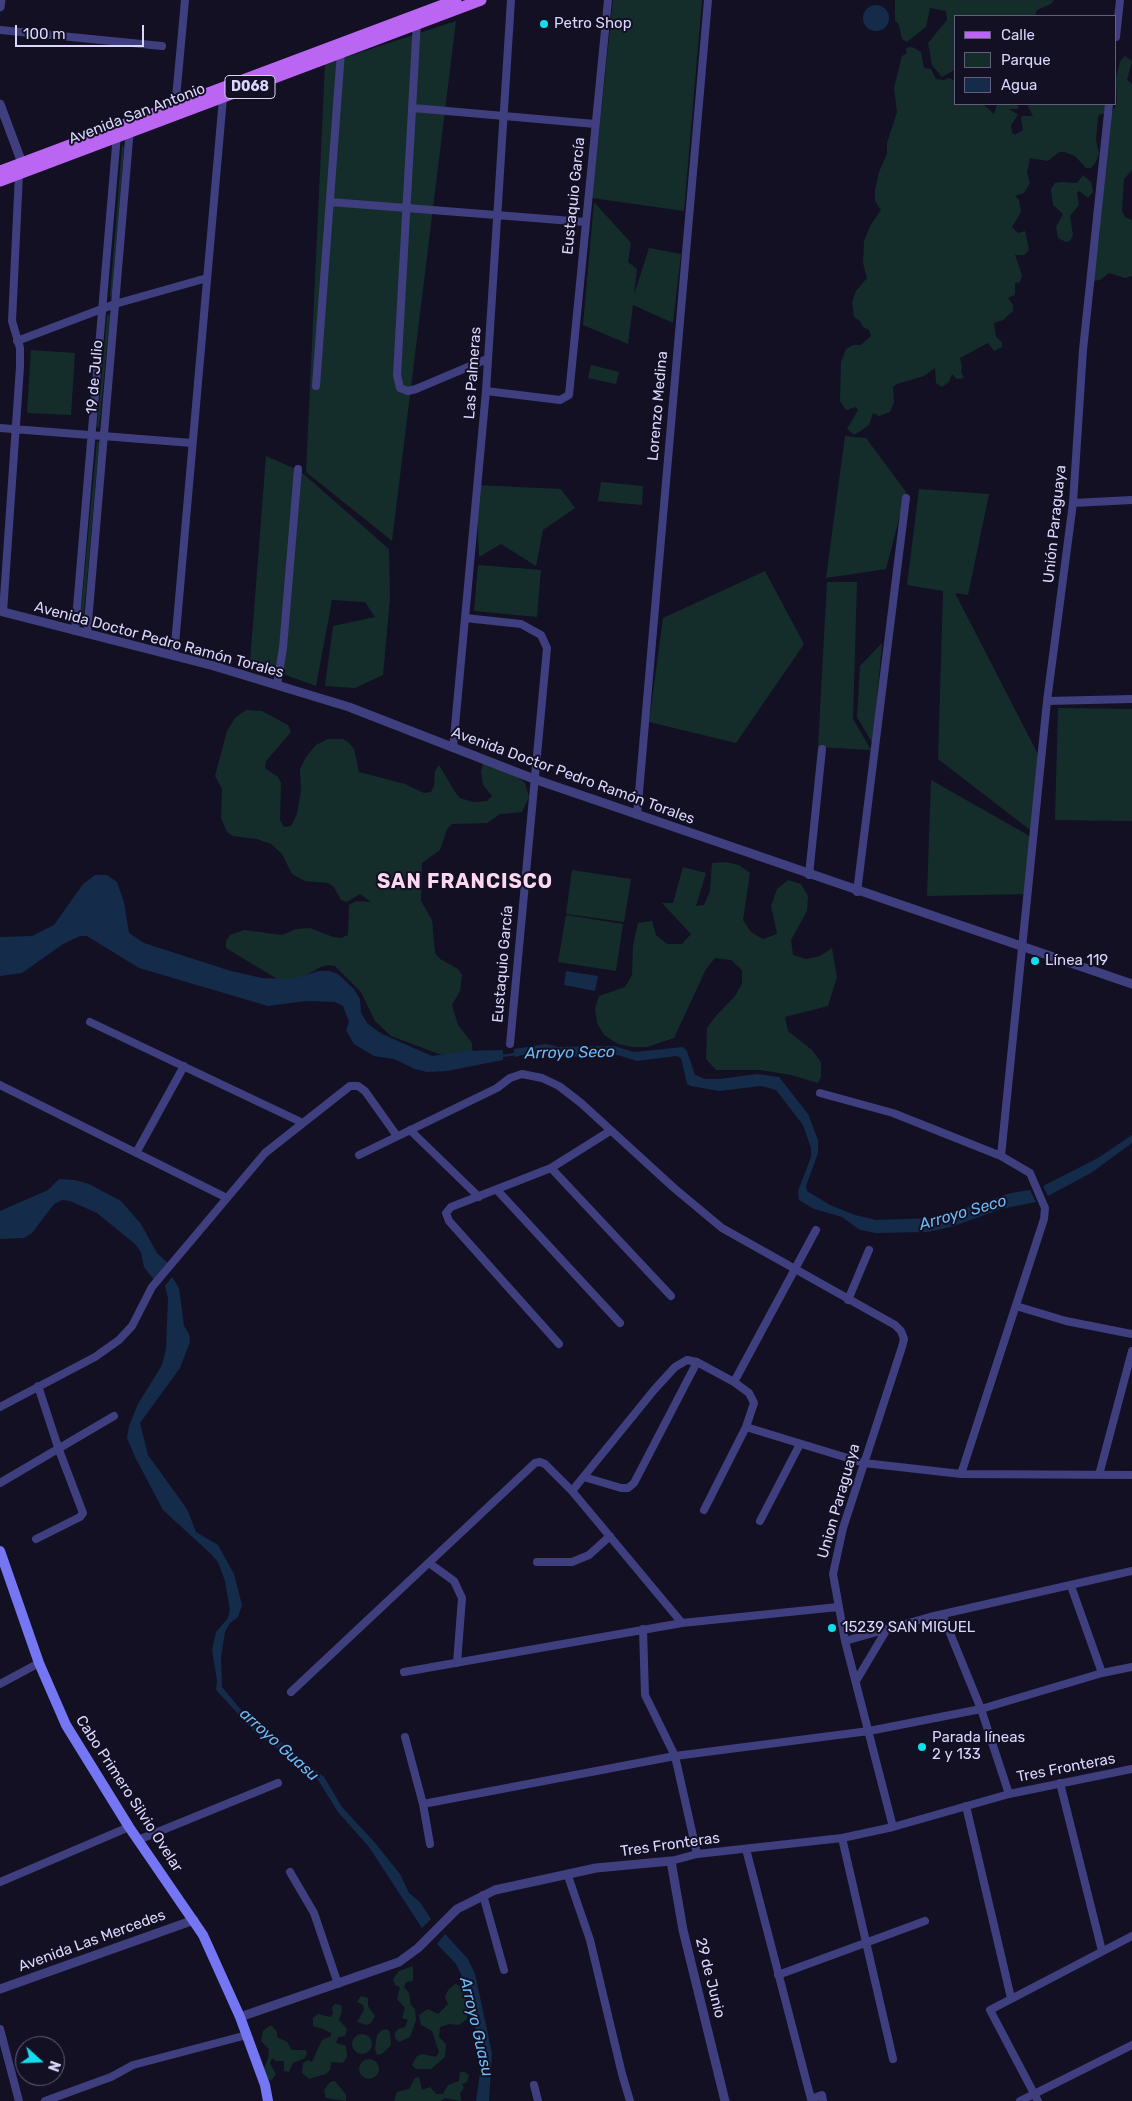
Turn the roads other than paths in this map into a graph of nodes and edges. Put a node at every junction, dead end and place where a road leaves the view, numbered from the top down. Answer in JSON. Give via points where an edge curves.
{"nodes":[{"id":1,"x":1,"y":0,"type":"edge"},
{"id":2,"x":185,"y":0,"type":"edge"},
{"id":3,"x":456,"y":0,"type":"edge"},
{"id":4,"x":481,"y":0,"type":"edge"},
{"id":5,"x":512,"y":0,"type":"edge"},
{"id":6,"x":608,"y":0,"type":"edge"},
{"id":7,"x":708,"y":0,"type":"edge"},
{"id":8,"x":1120,"y":0,"type":"edge"},
{"id":9,"x":0,"y":7,"type":"edge"},
{"id":10,"x":417,"y":20,"type":"junction"},
{"id":11,"x":1117,"y":28,"type":"edge"},
{"id":12,"x":0,"y":30,"type":"edge"},
{"id":13,"x":162,"y":46,"type":"dead end"},
{"id":14,"x":342,"y":52,"type":"junction"},
{"id":15,"x":222,"y":98,"type":"junction"},
{"id":16,"x":0,"y":104,"type":"edge"},
{"id":17,"x":1109,"y":105,"type":"edge"},
{"id":18,"x":413,"y":108,"type":"junction"},
{"id":19,"x":175,"y":110,"type":"junction"},
{"id":20,"x":504,"y":116,"type":"junction"},
{"id":21,"x":595,"y":124,"type":"junction"},
{"id":22,"x":130,"y":128,"type":"junction"},
{"id":23,"x":117,"y":132,"type":"junction"},
{"id":24,"x":20,"y":169,"type":"junction"},
{"id":25,"x":0,"y":171,"type":"edge"},
{"id":26,"x":0,"y":181,"type":"edge"},
{"id":27,"x":330,"y":202,"type":"junction"},
{"id":28,"x":407,"y":208,"type":"junction"},
{"id":29,"x":498,"y":214,"type":"junction"},
{"id":30,"x":584,"y":222,"type":"junction"},
{"id":31,"x":207,"y":278,"type":"junction"},
{"id":32,"x":115,"y":304,"type":"junction"},
{"id":33,"x":102,"y":309,"type":"junction"},
{"id":34,"x":17,"y":341,"type":"junction"},
{"id":35,"x":487,"y":359,"type":"junction"},
{"id":36,"x":316,"y":386,"type":"dead end"},
{"id":37,"x":486,"y":391,"type":"junction"},
{"id":38,"x":0,"y":428,"type":"edge"},
{"id":39,"x":14,"y":429,"type":"junction"},
{"id":40,"x":92,"y":434,"type":"junction"},
{"id":41,"x":104,"y":436,"type":"junction"},
{"id":42,"x":192,"y":443,"type":"junction"},
{"id":43,"x":298,"y":469,"type":"dead end"},
{"id":44,"x":906,"y":498,"type":"dead end"},
{"id":45,"x":1132,"y":500,"type":"edge"},
{"id":46,"x":1073,"y":503,"type":"junction"},
{"id":47,"x":1,"y":612,"type":"edge"},
{"id":48,"x":465,"y":618,"type":"junction"},
{"id":49,"x":75,"y":631,"type":"junction"},
{"id":50,"x":87,"y":634,"type":"junction"},
{"id":51,"x":174,"y":656,"type":"junction"},
{"id":52,"x":277,"y":685,"type":"junction"},
{"id":53,"x":1132,"y":699,"type":"edge"},
{"id":54,"x":1047,"y":701,"type":"junction"},
{"id":55,"x":454,"y":748,"type":"junction"},
{"id":56,"x":822,"y":749,"type":"dead end"},
{"id":57,"x":534,"y":779,"type":"junction"},
{"id":58,"x":637,"y":815,"type":"junction"},
{"id":59,"x":809,"y":875,"type":"junction"},
{"id":60,"x":857,"y":892,"type":"junction"},
{"id":61,"x":1024,"y":948,"type":"junction"},
{"id":62,"x":1132,"y":984,"type":"edge"},
{"id":63,"x":90,"y":1022,"type":"dead end"},
{"id":64,"x":510,"y":1044,"type":"dead end"},
{"id":65,"x":184,"y":1066,"type":"junction"},
{"id":66,"x":0,"y":1085,"type":"edge"},
{"id":67,"x":820,"y":1092,"type":"dead end"},
{"id":68,"x":303,"y":1123,"type":"junction"},
{"id":69,"x":410,"y":1130,"type":"junction"},
{"id":70,"x":610,"y":1131,"type":"junction"},
{"id":71,"x":397,"y":1136,"type":"junction"},
{"id":72,"x":136,"y":1152,"type":"junction"},
{"id":73,"x":359,"y":1155,"type":"dead end"},
{"id":74,"x":1001,"y":1156,"type":"junction"},
{"id":75,"x":551,"y":1168,"type":"junction"},
{"id":76,"x":497,"y":1190,"type":"junction"},
{"id":77,"x":479,"y":1197,"type":"junction"},
{"id":78,"x":227,"y":1198,"type":"junction"},
{"id":79,"x":816,"y":1230,"type":"dead end"},
{"id":80,"x":869,"y":1250,"type":"dead end"},
{"id":81,"x":794,"y":1270,"type":"junction"},
{"id":82,"x":671,"y":1296,"type":"dead end"},
{"id":83,"x":848,"y":1300,"type":"junction"},
{"id":84,"x":1016,"y":1306,"type":"junction"},
{"id":85,"x":620,"y":1323,"type":"dead end"},
{"id":86,"x":1132,"y":1334,"type":"edge"},
{"id":87,"x":559,"y":1344,"type":"dead end"},
{"id":88,"x":1132,"y":1351,"type":"edge"},
{"id":89,"x":697,"y":1362,"type":"junction"},
{"id":90,"x":734,"y":1382,"type":"junction"},
{"id":91,"x":38,"y":1386,"type":"junction"},
{"id":92,"x":0,"y":1407,"type":"edge"},
{"id":93,"x":114,"y":1416,"type":"dead end"},
{"id":94,"x":746,"y":1427,"type":"junction"},
{"id":95,"x":800,"y":1444,"type":"junction"},
{"id":96,"x":59,"y":1450,"type":"junction"},
{"id":97,"x":864,"y":1463,"type":"junction"},
{"id":98,"x":961,"y":1474,"type":"junction"},
{"id":99,"x":1099,"y":1475,"type":"junction"},
{"id":100,"x":1132,"y":1475,"type":"edge"},
{"id":101,"x":584,"y":1477,"type":"junction"},
{"id":102,"x":0,"y":1483,"type":"edge"},
{"id":103,"x":572,"y":1491,"type":"junction"},
{"id":104,"x":704,"y":1510,"type":"dead end"},
{"id":105,"x":760,"y":1521,"type":"dead end"},
{"id":106,"x":610,"y":1536,"type":"junction"},
{"id":107,"x":36,"y":1539,"type":"dead end"},
{"id":108,"x":0,"y":1551,"type":"edge"},
{"id":109,"x":537,"y":1562,"type":"dead end"},
{"id":110,"x":429,"y":1563,"type":"junction"},
{"id":111,"x":1132,"y":1571,"type":"edge"},
{"id":112,"x":1071,"y":1586,"type":"junction"},
{"id":113,"x":838,"y":1607,"type":"junction"},
{"id":114,"x":942,"y":1616,"type":"junction"},
{"id":115,"x":682,"y":1623,"type":"junction"},
{"id":116,"x":643,"y":1629,"type":"junction"},
{"id":117,"x":887,"y":1629,"type":"junction"},
{"id":118,"x":845,"y":1641,"type":"junction"},
{"id":119,"x":39,"y":1663,"type":"junction"},
{"id":120,"x":457,"y":1663,"type":"junction"},
{"id":121,"x":1132,"y":1667,"type":"edge"},
{"id":122,"x":404,"y":1672,"type":"dead end"},
{"id":123,"x":1102,"y":1673,"type":"junction"},
{"id":124,"x":856,"y":1681,"type":"junction"},
{"id":125,"x":0,"y":1684,"type":"edge"},
{"id":126,"x":291,"y":1692,"type":"dead end"},
{"id":127,"x":981,"y":1709,"type":"junction"},
{"id":128,"x":869,"y":1731,"type":"junction"},
{"id":129,"x":405,"y":1737,"type":"dead end"},
{"id":130,"x":675,"y":1756,"type":"junction"},
{"id":131,"x":1132,"y":1769,"type":"edge"},
{"id":132,"x":278,"y":1783,"type":"dead end"},
{"id":133,"x":1060,"y":1783,"type":"junction"},
{"id":134,"x":1009,"y":1794,"type":"junction"},
{"id":135,"x":423,"y":1804,"type":"junction"},
{"id":136,"x":966,"y":1806,"type":"junction"},
{"id":137,"x":129,"y":1827,"type":"junction"},
{"id":138,"x":893,"y":1827,"type":"junction"},
{"id":139,"x":842,"y":1838,"type":"junction"},
{"id":140,"x":138,"y":1840,"type":"junction"},
{"id":141,"x":430,"y":1844,"type":"dead end"},
{"id":142,"x":746,"y":1849,"type":"junction"},
{"id":143,"x":697,"y":1854,"type":"junction"},
{"id":144,"x":671,"y":1861,"type":"junction"},
{"id":145,"x":290,"y":1872,"type":"dead end"},
{"id":146,"x":568,"y":1876,"type":"junction"},
{"id":147,"x":0,"y":1882,"type":"edge"},
{"id":148,"x":483,"y":1895,"type":"junction"},
{"id":149,"x":194,"y":1920,"type":"junction"},
{"id":150,"x":925,"y":1921,"type":"dead end"},
{"id":151,"x":1132,"y":1936,"type":"edge"},
{"id":152,"x":864,"y":1942,"type":"junction"},
{"id":153,"x":1102,"y":1950,"type":"junction"},
{"id":154,"x":504,"y":1970,"type":"dead end"},
{"id":155,"x":778,"y":1975,"type":"junction"},
{"id":156,"x":338,"y":1984,"type":"junction"},
{"id":157,"x":0,"y":1989,"type":"edge"},
{"id":158,"x":1011,"y":1998,"type":"junction"},
{"id":159,"x":240,"y":2017,"type":"junction"},
{"id":160,"x":0,"y":2029,"type":"edge"},
{"id":161,"x":246,"y":2035,"type":"junction"},
{"id":162,"x":1132,"y":2045,"type":"edge"},
{"id":163,"x":893,"y":2059,"type":"dead end"},
{"id":164,"x":534,"y":2085,"type":"dead end"},
{"id":165,"x":1036,"y":2098,"type":"edge"},
{"id":166,"x":18,"y":2101,"type":"edge"},
{"id":167,"x":45,"y":2101,"type":"edge"},
{"id":168,"x":268,"y":2101,"type":"edge"},
{"id":169,"x":538,"y":2101,"type":"edge"},
{"id":170,"x":630,"y":2101,"type":"edge"},
{"id":171,"x":725,"y":2101,"type":"edge"},
{"id":172,"x":823,"y":2101,"type":"edge"},
{"id":173,"x":1020,"y":2101,"type":"edge"}],
"edges":[{"from":1,"to":9,"type":"street"},
{"from":2,"to":19,"type":"street"},
{"from":3,"to":10,"type":"main road","name":"Avenida San Antonio","number":"D068"},
{"from":4,"to":10,"type":"main road","name":"Avenida San Antonio","number":"D068"},
{"from":5,"to":20,"type":"street","name":"Las Palmeras"},
{"from":6,"to":21,"type":"street","name":"Eustaquio García"},
{"from":7,"to":58,"type":"street","name":"Lorenzo Medina"},
{"from":8,"to":11,"type":"street"},
{"from":10,"to":14,"type":"main road","name":"Avenida San Antonio","number":"D068"},
{"from":10,"to":18,"type":"street"},
{"from":10,"to":19,"type":"main road","name":"Avenida San Antonio","number":"D068"},
{"from":12,"to":13,"type":"street"},
{"from":14,"to":15,"type":"main road","name":"Avenida San Antonio","number":"D068"},
{"from":14,"to":27,"type":"street"},
{"from":15,"to":19,"type":"main road","name":"Avenida San Antonio","number":"D068"},
{"from":15,"to":31,"type":"street"},
{"from":16,"to":24,"type":"street"},
{"from":17,"to":46,"type":"street","name":"Unión Paraguaya","via":[[1083,350]]},
{"from":18,"to":20,"type":"street"},
{"from":18,"to":28,"type":"street"},
{"from":19,"to":22,"type":"main road","name":"Avenida San Antonio","number":"D068"},
{"from":20,"to":21,"type":"street"},
{"from":20,"to":29,"type":"street","name":"Las Palmeras"},
{"from":21,"to":30,"type":"street","name":"Eustaquio García"},
{"from":22,"to":23,"type":"main road","name":"Avenida San Antonio","number":"D068"},
{"from":22,"to":32,"type":"street","name":"19 de Julio"},
{"from":23,"to":24,"type":"main road","name":"Avenida San Antonio","number":"D068"},
{"from":23,"to":33,"type":"street","name":"19 de Julio"},
{"from":24,"to":25,"type":"main road","name":"Avenida San Antonio","number":"D068"},
{"from":24,"to":26,"type":"main road","name":"Avenida San Antonio","number":"D068"},
{"from":24,"to":34,"type":"street","via":[[12,321]]},
{"from":27,"to":28,"type":"street"},
{"from":27,"to":36,"type":"street"},
{"from":28,"to":29,"type":"street"},
{"from":28,"to":35,"type":"street","via":[[397,375],[400,388],[408,392]]},
{"from":29,"to":30,"type":"street"},
{"from":29,"to":35,"type":"street","name":"Las Palmeras"},
{"from":30,"to":37,"type":"street","name":"Eustaquio García","via":[[570,395],[560,400]]},
{"from":31,"to":32,"type":"street"},
{"from":31,"to":42,"type":"street"},
{"from":32,"to":33,"type":"street"},
{"from":32,"to":41,"type":"street","name":"19 de Julio"},
{"from":33,"to":34,"type":"street"},
{"from":33,"to":40,"type":"street","name":"19 de Julio"},
{"from":34,"to":39,"type":"street","via":[[20,367]]},
{"from":35,"to":37,"type":"street","name":"Las Palmeras"},
{"from":37,"to":48,"type":"street","name":"Las Palmeras"},
{"from":38,"to":39,"type":"street"},
{"from":39,"to":40,"type":"street"},
{"from":39,"to":47,"type":"street"},
{"from":40,"to":41,"type":"street"},
{"from":40,"to":49,"type":"street","name":"19 de Julio"},
{"from":41,"to":42,"type":"street"},
{"from":41,"to":50,"type":"street","name":"19 de Julio"},
{"from":42,"to":51,"type":"street"},
{"from":43,"to":52,"type":"street"},
{"from":44,"to":60,"type":"street"},
{"from":45,"to":46,"type":"street"},
{"from":46,"to":54,"type":"street","name":"Unión Paraguaya"},
{"from":47,"to":49,"type":"street","name":"Avenida Doctor Pedro Ramón Torales"},
{"from":48,"to":55,"type":"street","name":"Las Palmeras"},
{"from":48,"to":57,"type":"street","name":"Eustaquio García","via":[[521,624],[541,635],[547,648]]},
{"from":49,"to":50,"type":"street","name":"Avenida Doctor Pedro Ramón Torales"},
{"from":50,"to":51,"type":"street","name":"Avenida Doctor Pedro Ramón Torales"},
{"from":51,"to":52,"type":"street","name":"Avenida Doctor Pedro Ramón Torales"},
{"from":52,"to":55,"type":"street","name":"Avenida Doctor Pedro Ramón Torales","via":[[349,707]]},
{"from":53,"to":54,"type":"street"},
{"from":54,"to":61,"type":"street","name":"Unión Paraguaya"},
{"from":55,"to":57,"type":"street","name":"Avenida Doctor Pedro Ramón Torales"},
{"from":56,"to":59,"type":"street"},
{"from":57,"to":58,"type":"street","name":"Avenida Doctor Pedro Ramón Torales"},
{"from":57,"to":64,"type":"street","name":"Eustaquio García"},
{"from":58,"to":59,"type":"street","name":"Avenida Doctor Pedro Ramón Torales"},
{"from":59,"to":60,"type":"street","name":"Avenida Doctor Pedro Ramón Torales"},
{"from":60,"to":61,"type":"street","name":"Avenida Doctor Pedro Ramón Torales"},
{"from":61,"to":62,"type":"street","name":"Avenida Doctor Pedro Ramón Torales"},
{"from":61,"to":74,"type":"street","name":"Unión Paraguaya"},
{"from":63,"to":65,"type":"street"},
{"from":65,"to":68,"type":"street"},
{"from":65,"to":72,"type":"street"},
{"from":66,"to":72,"type":"street"},
{"from":67,"to":74,"type":"street","via":[[893,1114]]},
{"from":68,"to":71,"type":"street","via":[[350,1086],[358,1086]]},
{"from":68,"to":78,"type":"street","via":[[265,1153]]},
{"from":69,"to":70,"type":"street","via":[[522,1074],[559,1086]]},
{"from":69,"to":71,"type":"street"},
{"from":69,"to":77,"type":"street"},
{"from":70,"to":75,"type":"street"},
{"from":70,"to":81,"type":"street","via":[[722,1228]]},
{"from":71,"to":73,"type":"street"},
{"from":72,"to":78,"type":"street"},
{"from":74,"to":84,"type":"street","via":[[1030,1173],[1045,1208]]},
{"from":75,"to":76,"type":"street"},
{"from":75,"to":82,"type":"street"},
{"from":76,"to":77,"type":"street"},
{"from":76,"to":85,"type":"street"},
{"from":77,"to":87,"type":"street","via":[[451,1207],[446,1213],[449,1221]]},
{"from":78,"to":91,"type":"street","via":[[152,1287],[132,1326],[119,1340],[95,1357]]},
{"from":79,"to":81,"type":"street"},
{"from":80,"to":83,"type":"street"},
{"from":81,"to":83,"type":"street"},
{"from":81,"to":90,"type":"street"},
{"from":83,"to":97,"type":"street","name":"Union Paraguaya","via":[[895,1325],[904,1339]]},
{"from":84,"to":86,"type":"street","via":[[1066,1321]]},
{"from":84,"to":98,"type":"street"},
{"from":88,"to":99,"type":"street"},
{"from":89,"to":90,"type":"street"},
{"from":89,"to":101,"type":"street","via":[[687,1360],[675,1367]]},
{"from":89,"to":101,"type":"street","via":[[634,1483],[628,1488],[621,1488]]},
{"from":90,"to":94,"type":"street","via":[[749,1393],[754,1402]]},
{"from":91,"to":92,"type":"street"},
{"from":91,"to":96,"type":"street"},
{"from":93,"to":96,"type":"street"},
{"from":94,"to":95,"type":"street"},
{"from":94,"to":104,"type":"street"},
{"from":95,"to":97,"type":"street"},
{"from":95,"to":105,"type":"street"},
{"from":96,"to":102,"type":"street"},
{"from":96,"to":107,"type":"street","via":[[83,1513]]},
{"from":97,"to":98,"type":"street"},
{"from":97,"to":113,"type":"street","name":"Union Paraguaya","via":[[832,1574]]},
{"from":98,"to":99,"type":"street"},
{"from":99,"to":100,"type":"street"},
{"from":101,"to":103,"type":"street"},
{"from":103,"to":106,"type":"street"},
{"from":103,"to":110,"type":"street","via":[[545,1464],[535,1463]]},
{"from":106,"to":109,"type":"street","via":[[589,1555],[572,1562]]},
{"from":106,"to":115,"type":"street"},
{"from":108,"to":119,"type":"main road","name":"Cabo Primero Silvio Ovelar"},
{"from":110,"to":120,"type":"street","via":[[454,1581],[462,1598]]},
{"from":110,"to":126,"type":"street"},
{"from":111,"to":112,"type":"street"},
{"from":112,"to":114,"type":"street"},
{"from":112,"to":123,"type":"street"},
{"from":113,"to":115,"type":"street"},
{"from":113,"to":118,"type":"street","name":"Union Paraguaya"},
{"from":114,"to":117,"type":"street"},
{"from":114,"to":127,"type":"street"},
{"from":115,"to":116,"type":"street"},
{"from":116,"to":120,"type":"street"},
{"from":116,"to":130,"type":"street","via":[[645,1695]]},
{"from":117,"to":118,"type":"street"},
{"from":117,"to":124,"type":"street"},
{"from":118,"to":124,"type":"street","name":"Union Paraguaya"},
{"from":119,"to":125,"type":"street"},
{"from":119,"to":137,"type":"main road","name":"Cabo Primero Silvio Ovelar","via":[[66,1725]]},
{"from":120,"to":122,"type":"street"},
{"from":121,"to":123,"type":"street"},
{"from":123,"to":127,"type":"street"},
{"from":124,"to":128,"type":"street","name":"Union Paraguaya"},
{"from":127,"to":128,"type":"street"},
{"from":127,"to":134,"type":"street"},
{"from":128,"to":130,"type":"street"},
{"from":128,"to":138,"type":"street","name":"Union Paraguaya"},
{"from":129,"to":135,"type":"street"},
{"from":130,"to":135,"type":"street"},
{"from":130,"to":143,"type":"street"},
{"from":131,"to":133,"type":"street","name":"Tres Fronteras"},
{"from":132,"to":140,"type":"street"},
{"from":133,"to":134,"type":"street","name":"Tres Fronteras"},
{"from":133,"to":153,"type":"street"},
{"from":134,"to":136,"type":"street","name":"Tres Fronteras"},
{"from":135,"to":141,"type":"street"},
{"from":136,"to":138,"type":"street","name":"Tres Fronteras"},
{"from":136,"to":158,"type":"street"},
{"from":137,"to":140,"type":"main road","name":"Cabo Primero Silvio Ovelar"},
{"from":137,"to":147,"type":"street"},
{"from":138,"to":139,"type":"street","name":"Tres Fronteras"},
{"from":139,"to":142,"type":"street","name":"Tres Fronteras"},
{"from":139,"to":152,"type":"street"},
{"from":140,"to":149,"type":"main road","name":"Cabo Primero Silvio Ovelar"},
{"from":142,"to":143,"type":"street","name":"Tres Fronteras"},
{"from":142,"to":155,"type":"street"},
{"from":143,"to":144,"type":"street","name":"Tres Fronteras"},
{"from":144,"to":146,"type":"street","name":"Tres Fronteras","via":[[596,1868]]},
{"from":144,"to":171,"type":"street","name":"29 de Junio","via":[[683,1930]]},
{"from":145,"to":156,"type":"street","via":[[314,1913]]},
{"from":146,"to":148,"type":"street","name":"Tres Fronteras"},
{"from":146,"to":170,"type":"street","via":[[590,1940]]},
{"from":148,"to":154,"type":"street"},
{"from":148,"to":156,"type":"street","name":"Tres Fronteras","via":[[457,1909],[399,1962]]},
{"from":149,"to":157,"type":"street","name":"Avenida Las Mercedes"},
{"from":149,"to":159,"type":"main road","name":"Cabo Primero Silvio Ovelar","via":[[226,1981]]},
{"from":150,"to":152,"type":"street"},
{"from":151,"to":153,"type":"street"},
{"from":152,"to":155,"type":"street"},
{"from":152,"to":163,"type":"street"},
{"from":153,"to":158,"type":"street"},
{"from":155,"to":172,"type":"street","via":[[811,2099],[822,2095]]},
{"from":156,"to":159,"type":"street","name":"Tres Fronteras"},
{"from":158,"to":165,"type":"street","via":[[990,2010]]},
{"from":159,"to":161,"type":"main road","name":"Cabo Primero Silvio Ovelar"},
{"from":160,"to":166,"type":"street"},
{"from":161,"to":167,"type":"street","via":[[133,2065],[111,2077]]},
{"from":161,"to":168,"type":"main road","name":"Cabo Primero Silvio Ovelar"},
{"from":162,"to":165,"type":"street"},
{"from":164,"to":169,"type":"street"},
{"from":165,"to":173,"type":"street"}]}
